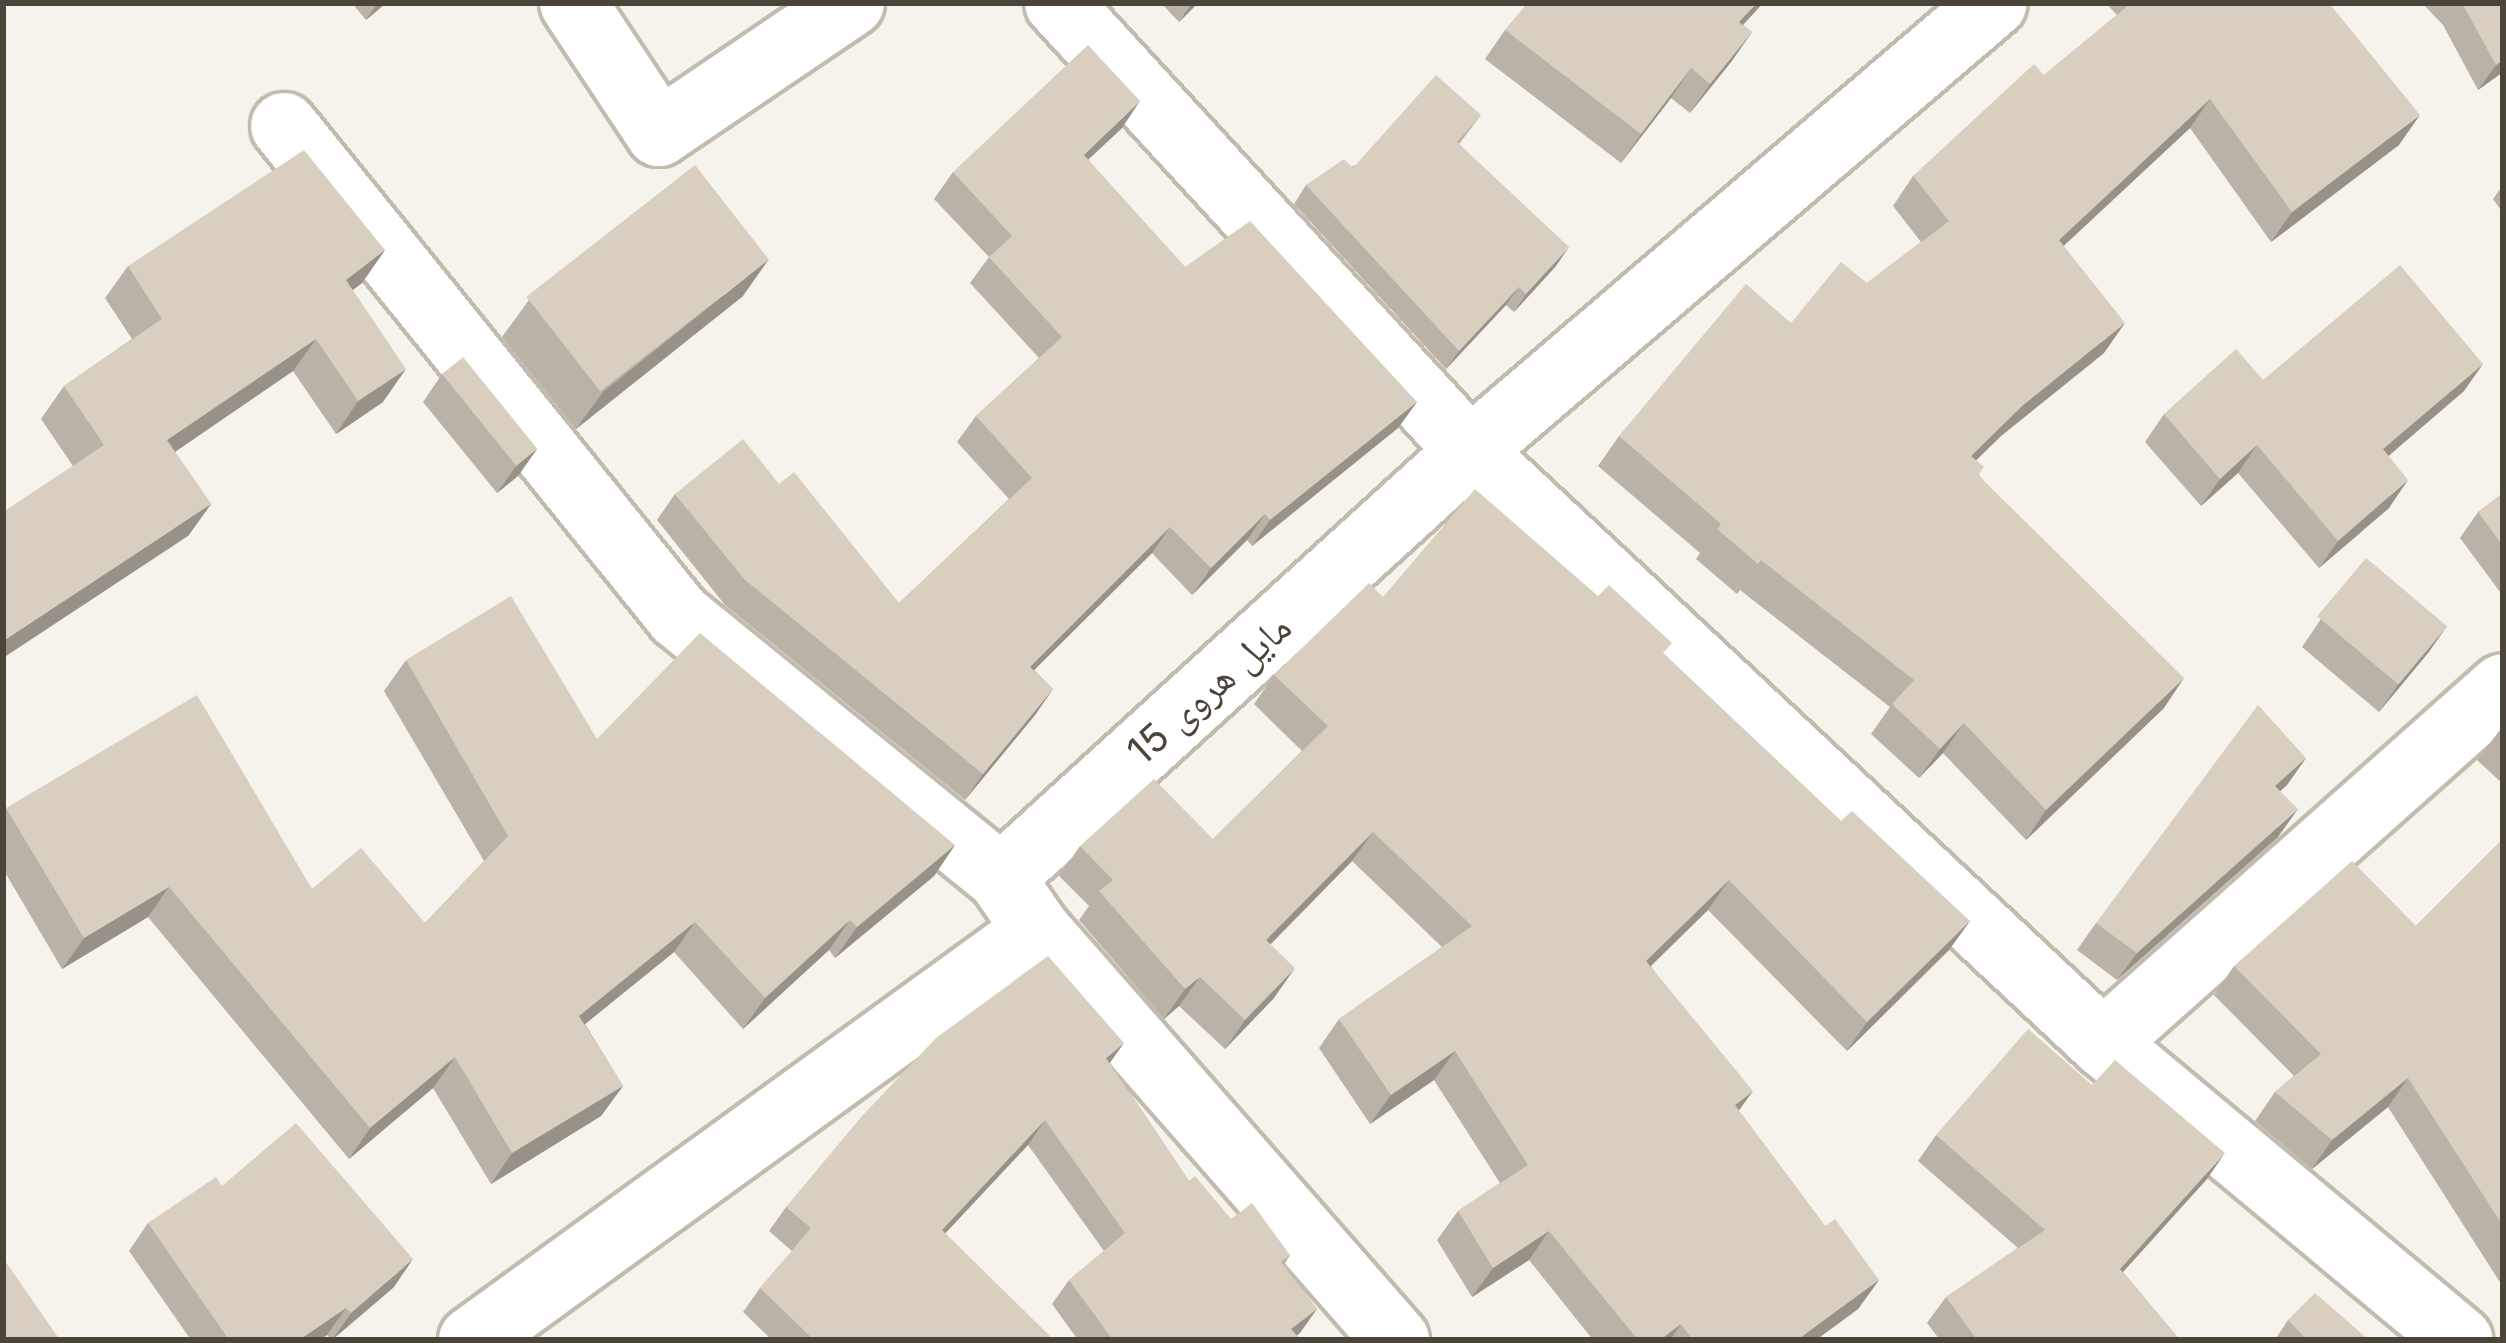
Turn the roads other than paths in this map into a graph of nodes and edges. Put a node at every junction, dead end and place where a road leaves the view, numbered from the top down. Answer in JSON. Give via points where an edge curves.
{"nodes":[{"id":1,"x":573,"y":3,"type":"edge"},
{"id":2,"x":850,"y":3,"type":"edge"},
{"id":3,"x":1058,"y":3,"type":"edge"},
{"id":4,"x":1994,"y":3,"type":"edge"},
{"id":5,"x":284,"y":127,"type":"dead end"},
{"id":6,"x":1471,"y":451,"type":"junction"},
{"id":7,"x":2503,"y":687,"type":"edge"},
{"id":8,"x":1019,"y":904,"type":"junction"},
{"id":9,"x":2103,"y":1043,"type":"junction"},
{"id":10,"x":472,"y":1340,"type":"edge"},
{"id":11,"x":1396,"y":1340,"type":"edge"},
{"id":12,"x":2459,"y":1340,"type":"edge"}],
"edges":[{"from":1,"to":2,"type":"street","via":[[659,133]]},
{"from":3,"to":6,"type":"street"},
{"from":4,"to":6,"type":"street","name":"مایل هروی 15"},
{"from":5,"to":8,"type":"street","via":[[679,616]]},
{"from":6,"to":8,"type":"street","name":"مایل هروی 15"},
{"from":6,"to":9,"type":"street"},
{"from":7,"to":9,"type":"street"},
{"from":8,"to":10,"type":"street","name":"مایل هروی 15"},
{"from":8,"to":11,"type":"street"},
{"from":9,"to":12,"type":"street"}]}
